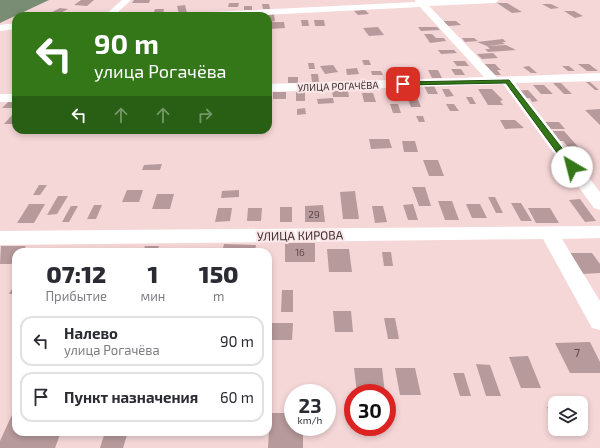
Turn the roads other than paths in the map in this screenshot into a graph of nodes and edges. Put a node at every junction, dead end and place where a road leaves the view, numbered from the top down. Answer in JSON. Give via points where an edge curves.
{"nodes":[{"id":1,"x":127,"y":0,"type":"edge"},
{"id":2,"x":495,"y":0,"type":"edge"},
{"id":3,"x":421,"y":2,"type":"edge"},
{"id":4,"x":114,"y":12,"type":"edge"},
{"id":5,"x":257,"y":12,"type":"edge"},
{"id":6,"x":12,"y":26,"type":"edge"},
{"id":7,"x":0,"y":28,"type":"edge"},
{"id":8,"x":600,"y":77,"type":"edge"},
{"id":9,"x":500,"y":81,"type":"junction"},
{"id":10,"x":272,"y":88,"type":"edge"},
{"id":11,"x":0,"y":98,"type":"edge"},
{"id":12,"x":12,"y":98,"type":"edge"},
{"id":13,"x":600,"y":204,"type":"edge"},
{"id":14,"x":600,"y":232,"type":"edge"},
{"id":15,"x":549,"y":233,"type":"junction"},
{"id":16,"x":0,"y":238,"type":"edge"},
{"id":17,"x":600,"y":321,"type":"edge"}],
"edges":[{"from":1,"to":4,"type":"street"},
{"from":2,"to":3,"type":"street"},
{"from":3,"to":5,"type":"street"},
{"from":3,"to":9,"type":"street"},
{"from":6,"to":7,"type":"street"},
{"from":8,"to":9,"type":"street","name":"УЛИЦА РОГАЧЁВА"},
{"from":9,"to":10,"type":"street","name":"УЛИЦА РОГАЧЁВА"},
{"from":9,"to":13,"type":"street"},
{"from":11,"to":12,"type":"street"},
{"from":14,"to":15,"type":"street","name":"УЛИЦА КИРОВА"},
{"from":15,"to":16,"type":"street","name":"УЛИЦА КИРОВА"},
{"from":15,"to":17,"type":"street"}]}
